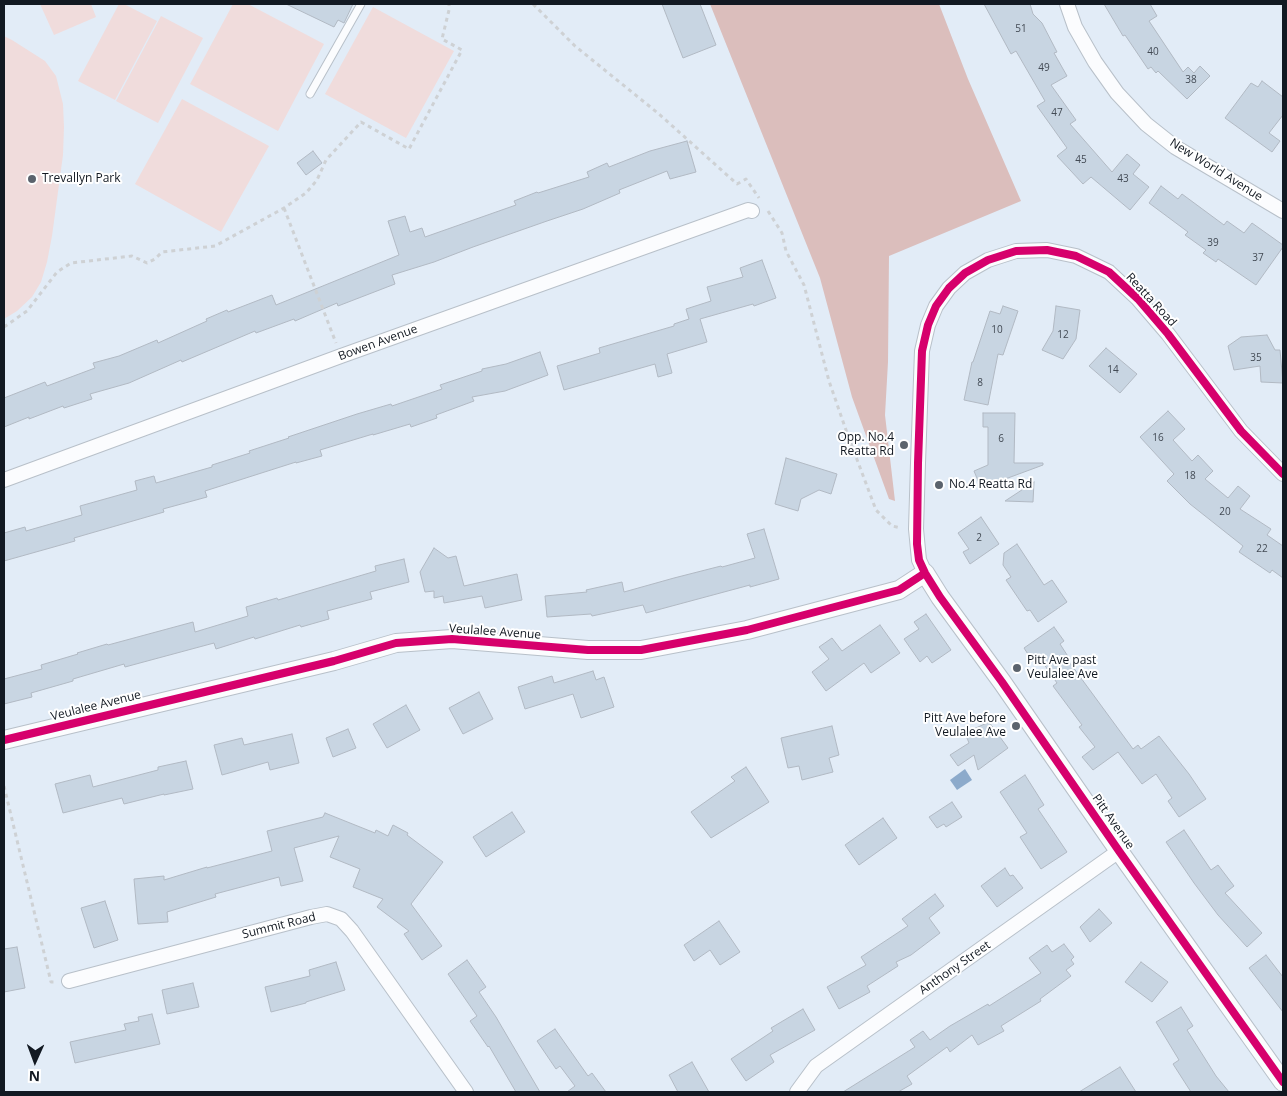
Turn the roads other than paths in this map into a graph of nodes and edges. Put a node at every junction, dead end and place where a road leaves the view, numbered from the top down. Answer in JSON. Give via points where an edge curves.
{"nodes":[{"id":1,"x":360,"y":4,"type":"edge"},
{"id":2,"x":1067,"y":4,"type":"edge"},
{"id":3,"x":310,"y":94,"type":"dead end"},
{"id":4,"x":759,"y":206,"type":"road end"},
{"id":5,"x":1283,"y":211,"type":"edge"},
{"id":6,"x":1283,"y":474,"type":"edge"},
{"id":7,"x":4,"y":480,"type":"edge"},
{"id":8,"x":925,"y":573,"type":"junction"},
{"id":9,"x":4,"y":740,"type":"edge"},
{"id":10,"x":1119,"y":851,"type":"junction"},
{"id":11,"x":69,"y":981,"type":"road end"},
{"id":12,"x":1283,"y":1082,"type":"edge"},
{"id":13,"x":466,"y":1092,"type":"edge"},
{"id":14,"x":797,"y":1092,"type":"edge"}],
"edges":[{"from":1,"to":3,"type":"lane"},
{"from":2,"to":5,"type":"street","name":"New World Avenue","via":[[1075,27],[1095,62],[1117,93],[1146,124],[1176,147]]},
{"from":4,"to":7,"type":"street","name":"Bowen Avenue"},
{"from":6,"to":8,"type":"street","name":"Reatta Road","via":[[1241,431],[1138,299],[1109,272],[1076,256],[1047,250],[1016,251],[988,260],[965,273],[936,306],[928,325],[922,351],[916,529],[919,560]]},
{"from":8,"to":9,"type":"street","name":"Veulalee Avenue","via":[[899,590],[747,630],[640,650],[588,650],[452,639],[396,643],[334,661]]},
{"from":8,"to":10,"type":"street","name":"Pitt Avenue"},
{"from":10,"to":12,"type":"street","name":"Pitt Avenue"},
{"from":10,"to":14,"type":"street","name":"Anthony Street","via":[[816,1066]]},
{"from":11,"to":13,"type":"street","name":"Summit Road","via":[[327,914],[341,919],[352,931]]}]}
